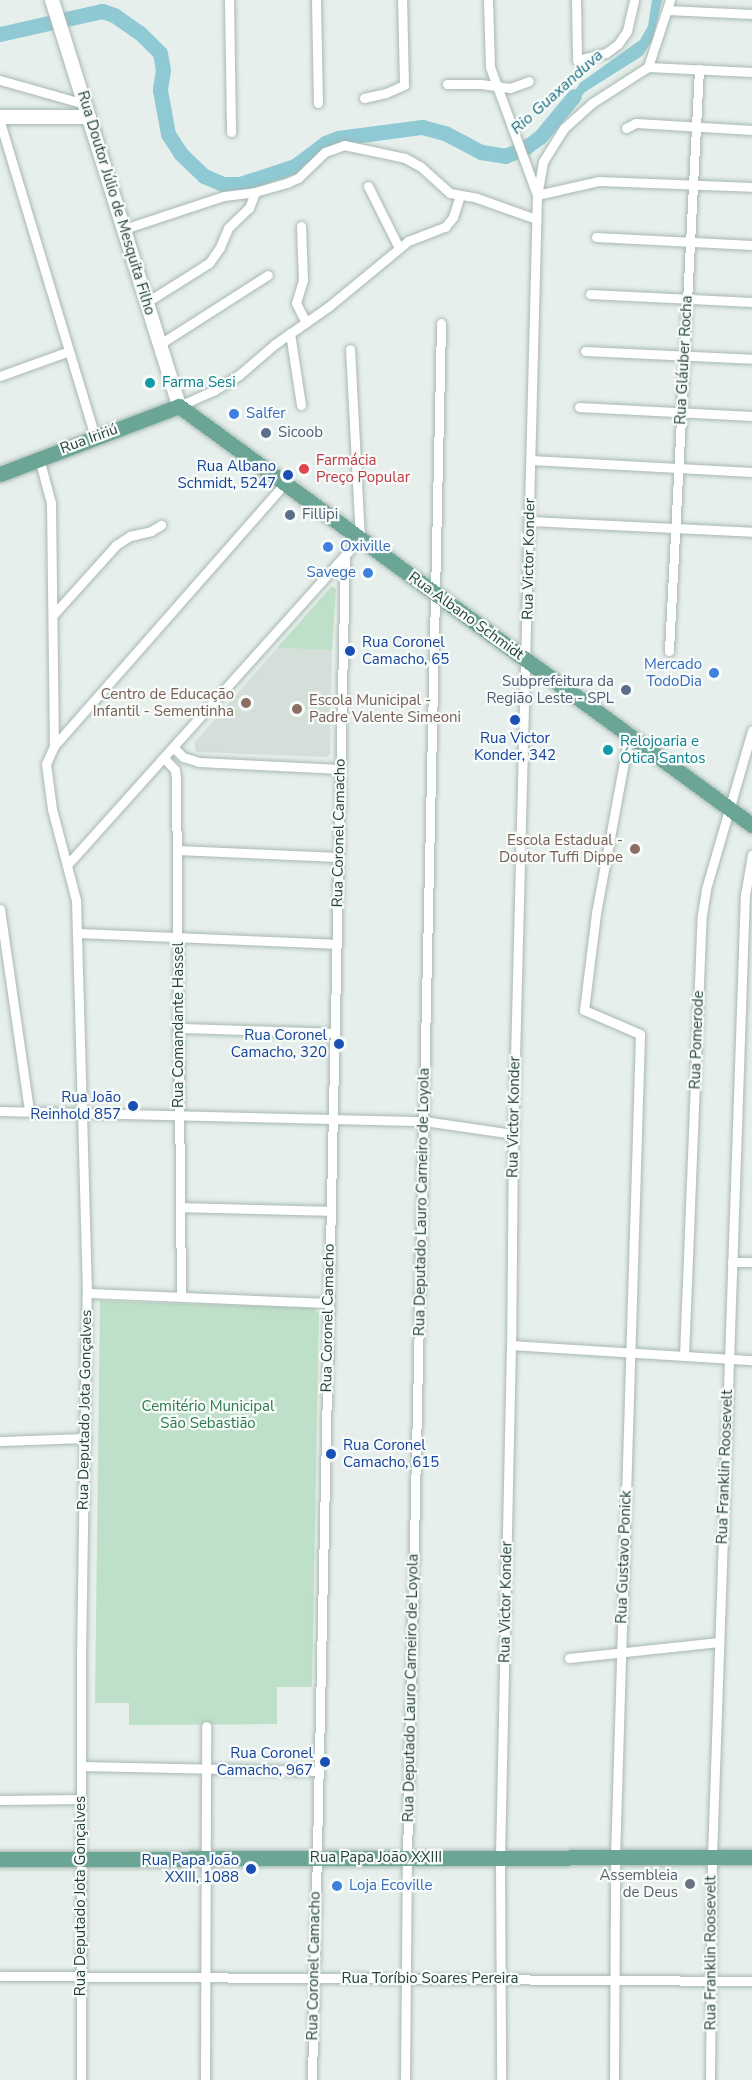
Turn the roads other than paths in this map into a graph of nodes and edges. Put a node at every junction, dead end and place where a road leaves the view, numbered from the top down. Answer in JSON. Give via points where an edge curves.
{"nodes":[{"id":1,"x":52,"y":0,"type":"edge"},
{"id":2,"x":229,"y":0,"type":"edge"},
{"id":3,"x":316,"y":0,"type":"edge"},
{"id":4,"x":402,"y":0,"type":"edge"},
{"id":5,"x":488,"y":0,"type":"edge"},
{"id":6,"x":576,"y":0,"type":"edge"},
{"id":7,"x":634,"y":0,"type":"edge"},
{"id":8,"x":670,"y":0,"type":"edge"},
{"id":9,"x":667,"y":10,"type":"junction"},
{"id":10,"x":752,"y":14,"type":"edge"},
{"id":11,"x":648,"y":67,"type":"junction"},
{"id":12,"x":699,"y":69,"type":"junction"},
{"id":13,"x":752,"y":72,"type":"edge"},
{"id":14,"x":0,"y":80,"type":"edge"},
{"id":15,"x":529,"y":81,"type":"dead end"},
{"id":16,"x":447,"y":84,"type":"dead end"},
{"id":17,"x":497,"y":87,"type":"junction"},
{"id":18,"x":364,"y":98,"type":"dead end"},
{"id":19,"x":318,"y":103,"type":"dead end"},
{"id":20,"x":87,"y":110,"type":"junction"},
{"id":21,"x":0,"y":117,"type":"edge"},
{"id":22,"x":0,"y":122,"type":"edge"},
{"id":23,"x":696,"y":126,"type":"junction"},
{"id":24,"x":626,"y":128,"type":"dead end"},
{"id":25,"x":752,"y":130,"type":"edge"},
{"id":26,"x":231,"y":132,"type":"dead end"},
{"id":27,"x":693,"y":184,"type":"junction"},
{"id":28,"x":368,"y":186,"type":"dead end"},
{"id":29,"x":752,"y":187,"type":"edge"},
{"id":30,"x":255,"y":192,"type":"junction"},
{"id":31,"x":537,"y":195,"type":"junction"},
{"id":32,"x":460,"y":196,"type":"junction"},
{"id":33,"x":536,"y":219,"type":"junction"},
{"id":34,"x":301,"y":226,"type":"dead end"},
{"id":35,"x":124,"y":229,"type":"junction"},
{"id":36,"x":596,"y":237,"type":"dead end"},
{"id":37,"x":690,"y":242,"type":"junction"},
{"id":38,"x":752,"y":245,"type":"edge"},
{"id":39,"x":399,"y":248,"type":"junction"},
{"id":40,"x":268,"y":275,"type":"dead end"},
{"id":41,"x":590,"y":294,"type":"dead end"},
{"id":42,"x":687,"y":299,"type":"junction"},
{"id":43,"x":147,"y":302,"type":"junction"},
{"id":44,"x":752,"y":302,"type":"edge"},
{"id":45,"x":306,"y":323,"type":"junction"},
{"id":46,"x":441,"y":323,"type":"dead end"},
{"id":47,"x":290,"y":333,"type":"junction"},
{"id":48,"x":160,"y":344,"type":"junction"},
{"id":49,"x":350,"y":349,"type":"dead end"},
{"id":50,"x":69,"y":351,"type":"junction"},
{"id":51,"x":585,"y":351,"type":"dead end"},
{"id":52,"x":684,"y":356,"type":"junction"},
{"id":53,"x":752,"y":359,"type":"edge"},
{"id":54,"x":0,"y":376,"type":"edge"},
{"id":55,"x":301,"y":405,"type":"dead end"},
{"id":56,"x":179,"y":406,"type":"junction"},
{"id":57,"x":579,"y":407,"type":"dead end"},
{"id":58,"x":681,"y":412,"type":"junction"},
{"id":59,"x":752,"y":416,"type":"edge"},
{"id":60,"x":95,"y":437,"type":"junction"},
{"id":61,"x":39,"y":458,"type":"junction"},
{"id":62,"x":531,"y":460,"type":"junction"},
{"id":63,"x":678,"y":468,"type":"junction"},
{"id":64,"x":752,"y":472,"type":"edge"},
{"id":65,"x":0,"y":474,"type":"edge"},
{"id":66,"x":284,"y":484,"type":"junction"},
{"id":67,"x":530,"y":521,"type":"junction"},
{"id":68,"x":160,"y":525,"type":"dead end"},
{"id":69,"x":675,"y":528,"type":"junction"},
{"id":70,"x":752,"y":532,"type":"edge"},
{"id":71,"x":360,"y":539,"type":"junction"},
{"id":72,"x":345,"y":557,"type":"junction"},
{"id":73,"x":435,"y":593,"type":"junction"},
{"id":74,"x":53,"y":615,"type":"junction"},
{"id":75,"x":669,"y":651,"type":"dead end"},
{"id":76,"x":526,"y":660,"type":"junction"},
{"id":77,"x":752,"y":731,"type":"edge"},
{"id":78,"x":629,"y":735,"type":"junction"},
{"id":79,"x":54,"y":746,"type":"junction"},
{"id":80,"x":173,"y":747,"type":"junction"},
{"id":81,"x":164,"y":758,"type":"junction"},
{"id":82,"x":340,"y":769,"type":"junction"},
{"id":83,"x":731,"y":810,"type":"junction"},
{"id":84,"x":752,"y":825,"type":"edge"},
{"id":85,"x":177,"y":850,"type":"junction"},
{"id":86,"x":752,"y":855,"type":"edge"},
{"id":87,"x":338,"y":857,"type":"junction"},
{"id":88,"x":67,"y":865,"type":"junction"},
{"id":89,"x":0,"y":909,"type":"edge"},
{"id":90,"x":77,"y":933,"type":"junction"},
{"id":91,"x":178,"y":937,"type":"junction"},
{"id":92,"x":336,"y":944,"type":"junction"},
{"id":93,"x":179,"y":1028,"type":"junction"},
{"id":94,"x":334,"y":1033,"type":"junction"},
{"id":95,"x":0,"y":1111,"type":"edge"},
{"id":96,"x":29,"y":1111,"type":"junction"},
{"id":97,"x":82,"y":1113,"type":"junction"},
{"id":98,"x":179,"y":1115,"type":"junction"},
{"id":99,"x":333,"y":1119,"type":"junction"},
{"id":100,"x":424,"y":1121,"type":"junction"},
{"id":101,"x":513,"y":1134,"type":"junction"},
{"id":102,"x":180,"y":1207,"type":"junction"},
{"id":103,"x":331,"y":1211,"type":"junction"},
{"id":104,"x":732,"y":1262,"type":"junction"},
{"id":105,"x":752,"y":1262,"type":"edge"},
{"id":106,"x":87,"y":1293,"type":"junction"},
{"id":107,"x":181,"y":1297,"type":"junction"},
{"id":108,"x":329,"y":1303,"type":"junction"},
{"id":109,"x":511,"y":1346,"type":"junction"},
{"id":110,"x":630,"y":1353,"type":"junction"},
{"id":111,"x":684,"y":1356,"type":"junction"},
{"id":112,"x":729,"y":1359,"type":"junction"},
{"id":113,"x":752,"y":1360,"type":"edge"},
{"id":114,"x":86,"y":1438,"type":"junction"},
{"id":115,"x":0,"y":1441,"type":"edge"},
{"id":116,"x":719,"y":1642,"type":"junction"},
{"id":117,"x":621,"y":1653,"type":"junction"},
{"id":118,"x":568,"y":1658,"type":"dead end"},
{"id":119,"x":206,"y":1726,"type":"dead end"},
{"id":120,"x":81,"y":1767,"type":"junction"},
{"id":121,"x":206,"y":1769,"type":"junction"},
{"id":122,"x":318,"y":1772,"type":"junction"},
{"id":123,"x":81,"y":1799,"type":"junction"},
{"id":124,"x":0,"y":1800,"type":"edge"},
{"id":125,"x":712,"y":1857,"type":"junction"},
{"id":126,"x":752,"y":1857,"type":"edge"},
{"id":127,"x":316,"y":1858,"type":"junction"},
{"id":128,"x":407,"y":1858,"type":"junction"},
{"id":129,"x":500,"y":1858,"type":"junction"},
{"id":130,"x":615,"y":1858,"type":"junction"},
{"id":131,"x":0,"y":1859,"type":"edge"},
{"id":132,"x":81,"y":1859,"type":"junction"},
{"id":133,"x":206,"y":1859,"type":"junction"},
{"id":134,"x":0,"y":1976,"type":"edge"},
{"id":135,"x":81,"y":1977,"type":"junction"},
{"id":136,"x":205,"y":1978,"type":"junction"},
{"id":137,"x":314,"y":1978,"type":"junction"},
{"id":138,"x":406,"y":1979,"type":"junction"},
{"id":139,"x":500,"y":1980,"type":"junction"},
{"id":140,"x":614,"y":1980,"type":"junction"},
{"id":141,"x":711,"y":1981,"type":"junction"},
{"id":142,"x":752,"y":1981,"type":"edge"},
{"id":143,"x":501,"y":2079,"type":"edge"},
{"id":144,"x":81,"y":2080,"type":"edge"},
{"id":145,"x":205,"y":2080,"type":"edge"},
{"id":146,"x":312,"y":2080,"type":"edge"},
{"id":147,"x":405,"y":2080,"type":"edge"},
{"id":148,"x":614,"y":2080,"type":"edge"},
{"id":149,"x":710,"y":2080,"type":"edge"}],
"edges":[{"from":1,"to":20,"type":"main road","name":"Rua Doutor Júlio de Mesquita Filho"},
{"from":2,"to":26,"type":"street"},
{"from":3,"to":19,"type":"street"},
{"from":4,"to":18,"type":"street","via":[[404,85]]},
{"from":5,"to":17,"type":"street","name":"Rua Victor Konder","via":[[489,61]]},
{"from":6,"to":7,"type":"street","via":[[577,60],[606,53],[618,44],[627,31]]},
{"from":8,"to":9,"type":"street"},
{"from":9,"to":10,"type":"street"},
{"from":9,"to":11,"type":"street"},
{"from":11,"to":12,"type":"street"},
{"from":11,"to":31,"type":"street","via":[[592,103],[558,134],[543,162]]},
{"from":12,"to":13,"type":"street"},
{"from":12,"to":23,"type":"street","name":"Rua Gláuber Rocha"},
{"from":14,"to":20,"type":"street"},
{"from":15,"to":17,"type":"street","via":[[510,88]]},
{"from":16,"to":17,"type":"street"},
{"from":17,"to":31,"type":"street","name":"Rua Victor Konder"},
{"from":20,"to":21,"type":"main road"},
{"from":20,"to":35,"type":"main road","name":"Rua Doutor Júlio de Mesquita Filho"},
{"from":22,"to":50,"type":"street"},
{"from":23,"to":24,"type":"street","via":[[636,123]]},
{"from":23,"to":25,"type":"street"},
{"from":23,"to":27,"type":"street","name":"Rua Gláuber Rocha"},
{"from":27,"to":29,"type":"street"},
{"from":27,"to":31,"type":"street","via":[[598,181]]},
{"from":27,"to":37,"type":"street","name":"Rua Gláuber Rocha"},
{"from":28,"to":39,"type":"street"},
{"from":30,"to":32,"type":"street","via":[[298,178],[325,152],[344,145],[405,158],[445,190]]},
{"from":30,"to":35,"type":"street","via":[[224,196]]},
{"from":30,"to":43,"type":"street","via":[[249,208],[228,228],[209,263]]},
{"from":31,"to":33,"type":"street","name":"Rua Victor Konder"},
{"from":32,"to":33,"type":"street","via":[[477,198]]},
{"from":32,"to":39,"type":"street","via":[[445,227]]},
{"from":33,"to":62,"type":"street","name":"Rua Victor Konder"},
{"from":34,"to":45,"type":"street","via":[[303,280],[296,303]]},
{"from":35,"to":43,"type":"main road","name":"Rua Doutor Júlio de Mesquita Filho"},
{"from":36,"to":37,"type":"street"},
{"from":37,"to":38,"type":"street"},
{"from":37,"to":42,"type":"street","name":"Rua Gláuber Rocha"},
{"from":39,"to":45,"type":"street"},
{"from":40,"to":48,"type":"street"},
{"from":41,"to":42,"type":"street"},
{"from":42,"to":44,"type":"street"},
{"from":42,"to":52,"type":"street","name":"Rua Gláuber Rocha"},
{"from":43,"to":48,"type":"main road","name":"Rua Doutor Júlio de Mesquita Filho"},
{"from":45,"to":47,"type":"street"},
{"from":46,"to":73,"type":"street","name":"Rua Deputado Lauro Carneiro de Loyola"},
{"from":47,"to":55,"type":"street"},
{"from":47,"to":56,"type":"street","via":[[228,383]]},
{"from":48,"to":56,"type":"main road","name":"Rua Doutor Júlio de Mesquita Filho"},
{"from":49,"to":71,"type":"street"},
{"from":50,"to":54,"type":"street"},
{"from":50,"to":60,"type":"street"},
{"from":51,"to":52,"type":"street"},
{"from":52,"to":53,"type":"street"},
{"from":52,"to":58,"type":"street","name":"Rua Gláuber Rocha"},
{"from":56,"to":60,"type":"main road","name":"Rua Iririú"},
{"from":56,"to":66,"type":"main road","name":"Rua Albano Schmidt"},
{"from":57,"to":58,"type":"street"},
{"from":58,"to":59,"type":"street"},
{"from":58,"to":63,"type":"street","name":"Rua Gláuber Rocha"},
{"from":60,"to":61,"type":"main road","name":"Rua Iririú"},
{"from":61,"to":65,"type":"main road","name":"Rua Iririú"},
{"from":61,"to":74,"type":"street","via":[[51,503]]},
{"from":62,"to":63,"type":"street"},
{"from":62,"to":67,"type":"street","name":"Rua Victor Konder"},
{"from":63,"to":64,"type":"street"},
{"from":63,"to":69,"type":"street","name":"Rua Gláuber Rocha"},
{"from":66,"to":71,"type":"main road","name":"Rua Albano Schmidt"},
{"from":66,"to":79,"type":"street"},
{"from":67,"to":69,"type":"street"},
{"from":67,"to":76,"type":"street","name":"Rua Victor Konder"},
{"from":68,"to":74,"type":"street","via":[[116,544]]},
{"from":69,"to":70,"type":"street"},
{"from":69,"to":75,"type":"street","name":"Rua Gláuber Rocha"},
{"from":71,"to":72,"type":"street"},
{"from":71,"to":73,"type":"main road","name":"Rua Albano Schmidt"},
{"from":72,"to":80,"type":"street"},
{"from":72,"to":82,"type":"street","name":"Rua Coronel Camacho"},
{"from":73,"to":76,"type":"main road","name":"Rua Albano Schmidt"},
{"from":73,"to":100,"type":"street","name":"Rua Deputado Lauro Carneiro de Loyola"},
{"from":74,"to":79,"type":"street"},
{"from":76,"to":78,"type":"main road","name":"Rua Albano Schmidt"},
{"from":76,"to":101,"type":"street","name":"Rua Victor Konder"},
{"from":77,"to":83,"type":"street","name":"Rua Pomerode"},
{"from":78,"to":83,"type":"main road","name":"Rua Albano Schmidt"},
{"from":78,"to":110,"type":"street","name":"Rua Gustavo Ponick","via":[[596,913],[584,1010],[640,1034]]},
{"from":79,"to":88,"type":"street","name":"Rua Deputado Jota Gonçalves","via":[[46,772]]},
{"from":80,"to":81,"type":"street"},
{"from":80,"to":82,"type":"street","via":[[183,757],[199,762]]},
{"from":81,"to":85,"type":"street","name":"Rua Comandante Hassel","via":[[176,778]]},
{"from":81,"to":88,"type":"street"},
{"from":82,"to":87,"type":"street","name":"Rua Coronel Camacho"},
{"from":83,"to":84,"type":"main road","name":"Rua Albano Schmidt"},
{"from":83,"to":111,"type":"street","name":"Rua Pomerode","via":[[706,889],[702,915]]},
{"from":85,"to":87,"type":"street"},
{"from":85,"to":91,"type":"street","name":"Rua Comandante Hassel"},
{"from":86,"to":104,"type":"street","name":"Rua Franklin Roosevelt","via":[[745,895]]},
{"from":87,"to":92,"type":"street","name":"Rua Coronel Camacho"},
{"from":88,"to":90,"type":"street","name":"Rua Deputado Jota Gonçalves","via":[[76,900]]},
{"from":89,"to":96,"type":"street"},
{"from":90,"to":91,"type":"street"},
{"from":90,"to":97,"type":"street","name":"Rua Deputado Jota Gonçalves"},
{"from":91,"to":92,"type":"street"},
{"from":91,"to":93,"type":"street","name":"Rua Comandante Hassel"},
{"from":92,"to":94,"type":"street","name":"Rua Coronel Camacho"},
{"from":93,"to":94,"type":"street"},
{"from":93,"to":98,"type":"street","name":"Rua Comandante Hassel"},
{"from":94,"to":99,"type":"street","name":"Rua Coronel Camacho"},
{"from":95,"to":96,"type":"street"},
{"from":96,"to":97,"type":"street"},
{"from":97,"to":98,"type":"street"},
{"from":97,"to":106,"type":"street","name":"Rua Deputado Jota Gonçalves"},
{"from":98,"to":99,"type":"street"},
{"from":98,"to":102,"type":"street","name":"Rua Comandante Hassel"},
{"from":99,"to":100,"type":"street"},
{"from":99,"to":103,"type":"street","name":"Rua Coronel Camacho"},
{"from":100,"to":101,"type":"street"},
{"from":100,"to":128,"type":"street","name":"Rua Deputado Lauro Carneiro de Loyola"},
{"from":101,"to":109,"type":"street","name":"Rua Victor Konder"},
{"from":102,"to":103,"type":"street"},
{"from":102,"to":107,"type":"street","name":"Rua Comandante Hassel"},
{"from":103,"to":108,"type":"street","name":"Rua Coronel Camacho"},
{"from":104,"to":105,"type":"street"},
{"from":104,"to":112,"type":"street","name":"Rua Franklin Roosevelt"},
{"from":106,"to":107,"type":"street"},
{"from":106,"to":114,"type":"street","name":"Rua Deputado Jota Gonçalves"},
{"from":107,"to":108,"type":"street"},
{"from":108,"to":122,"type":"street","name":"Rua Coronel Camacho"},
{"from":109,"to":110,"type":"street"},
{"from":109,"to":129,"type":"street","name":"Rua Victor Konder"},
{"from":110,"to":111,"type":"street"},
{"from":110,"to":117,"type":"street","name":"Rua Gustavo Ponick"},
{"from":111,"to":112,"type":"street"},
{"from":112,"to":113,"type":"street"},
{"from":112,"to":116,"type":"street","name":"Rua Franklin Roosevelt"},
{"from":114,"to":115,"type":"street"},
{"from":114,"to":120,"type":"street","name":"Rua Deputado Jota Gonçalves"},
{"from":116,"to":117,"type":"street"},
{"from":116,"to":125,"type":"street","name":"Rua Franklin Roosevelt"},
{"from":117,"to":118,"type":"street"},
{"from":117,"to":130,"type":"street","name":"Rua Gustavo Ponick"},
{"from":119,"to":121,"type":"street"},
{"from":120,"to":121,"type":"street"},
{"from":120,"to":123,"type":"street","name":"Rua Deputado Jota Gonçalves"},
{"from":121,"to":122,"type":"street"},
{"from":121,"to":133,"type":"street"},
{"from":122,"to":127,"type":"street","name":"Rua Coronel Camacho"},
{"from":123,"to":124,"type":"street"},
{"from":123,"to":132,"type":"street","name":"Rua Deputado Jota Gonçalves"},
{"from":125,"to":126,"type":"main road","name":"Rua Papa João XXIII"},
{"from":125,"to":130,"type":"main road","name":"Rua Papa João XXIII"},
{"from":125,"to":141,"type":"street","name":"Rua Franklin Roosevelt"},
{"from":127,"to":128,"type":"main road","name":"Rua Papa João XXIII"},
{"from":127,"to":133,"type":"main road","name":"Rua Papa João XXIII"},
{"from":127,"to":137,"type":"street","name":"Rua Coronel Camacho"},
{"from":128,"to":129,"type":"main road","name":"Rua Papa João XXIII"},
{"from":128,"to":138,"type":"street","name":"Rua Deputado Lauro Carneiro de Loyola"},
{"from":129,"to":130,"type":"main road","name":"Rua Papa João XXIII"},
{"from":129,"to":139,"type":"street","name":"Rua Victor Konder"},
{"from":130,"to":140,"type":"street","name":"Rua Gustavo Ponick"},
{"from":131,"to":132,"type":"main road","name":"Rua Papa João XXIII"},
{"from":132,"to":133,"type":"main road","name":"Rua Papa João XXIII"},
{"from":132,"to":135,"type":"street","name":"Rua Deputado Jota Gonçalves"},
{"from":133,"to":136,"type":"street"},
{"from":134,"to":135,"type":"street","name":"Rua Toríbio Soares Pereira"},
{"from":135,"to":136,"type":"street","name":"Rua Toríbio Soares Pereira"},
{"from":135,"to":144,"type":"street","name":"Rua Deputado Jota Gonçalves"},
{"from":136,"to":137,"type":"street","name":"Rua Toríbio Soares Pereira"},
{"from":136,"to":145,"type":"street"},
{"from":137,"to":138,"type":"street","name":"Rua Toríbio Soares Pereira"},
{"from":137,"to":146,"type":"street","name":"Rua Coronel Camacho"},
{"from":138,"to":139,"type":"street","name":"Rua Toríbio Soares Pereira"},
{"from":138,"to":147,"type":"street","name":"Rua Deputado Lauro Carneiro de Loyola"},
{"from":139,"to":140,"type":"street","name":"Rua Toríbio Soares Pereira"},
{"from":139,"to":143,"type":"street","name":"Rua Victor Konder"},
{"from":140,"to":141,"type":"street","name":"Rua Toríbio Soares Pereira"},
{"from":140,"to":148,"type":"street","name":"Rua Gustavo Ponick"},
{"from":141,"to":142,"type":"street","name":"Rua Toríbio Soares Pereira"},
{"from":141,"to":149,"type":"street","name":"Rua Franklin Roosevelt"}]}
